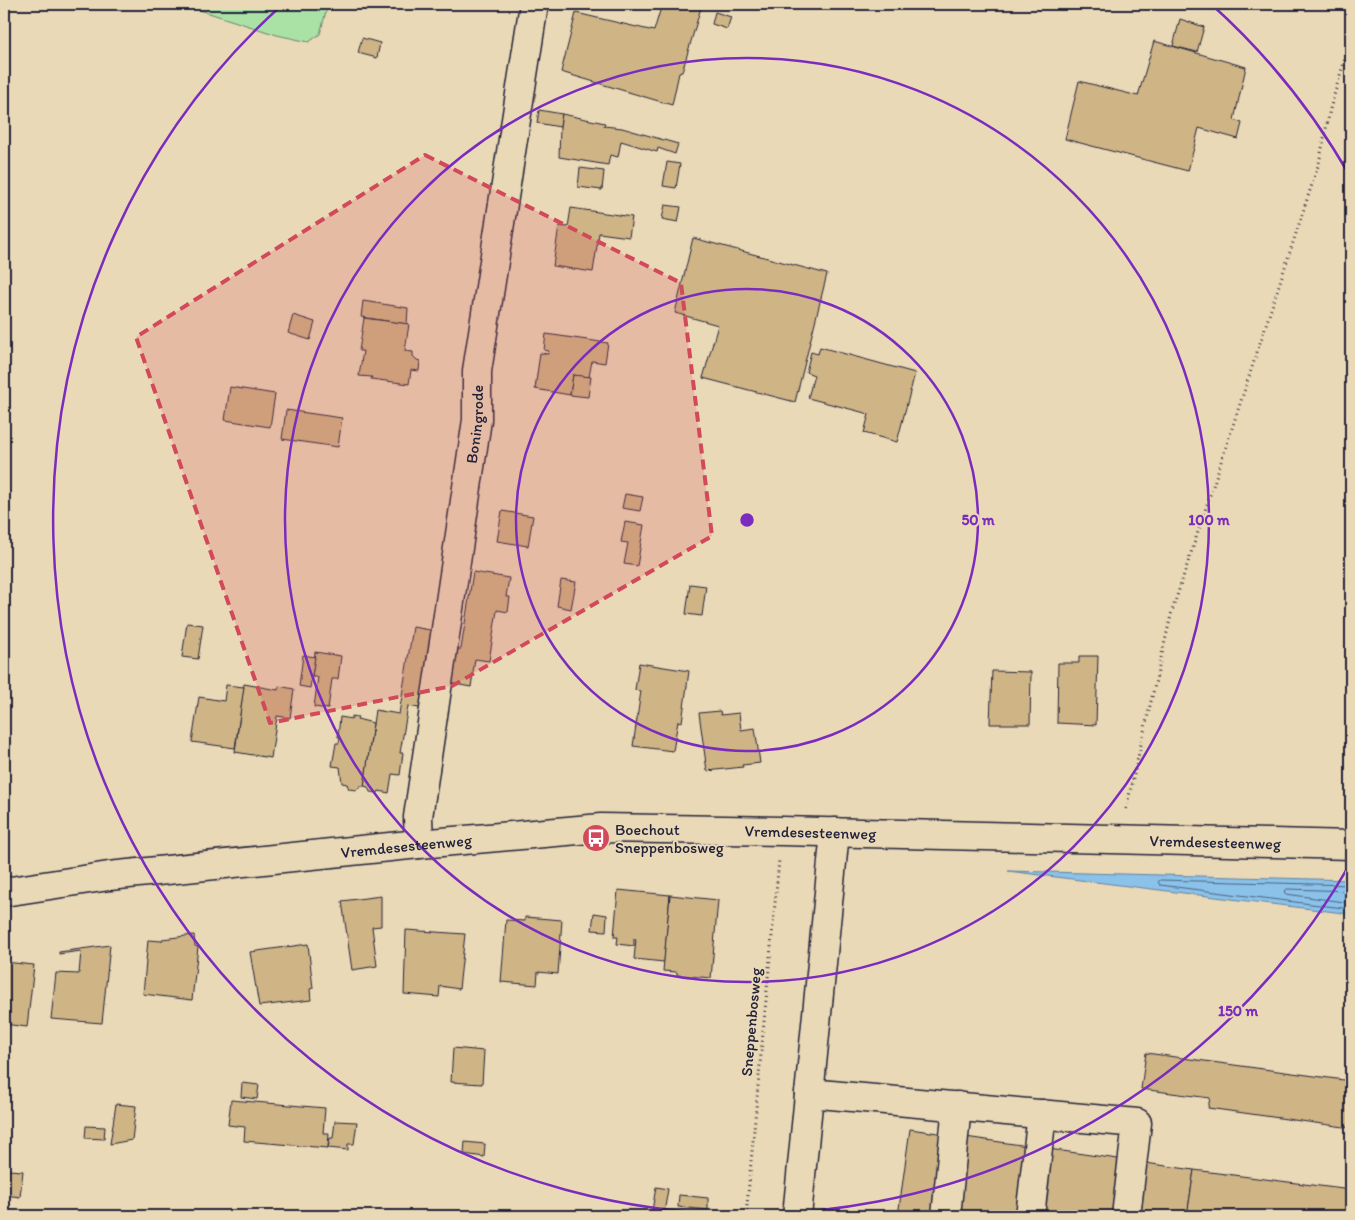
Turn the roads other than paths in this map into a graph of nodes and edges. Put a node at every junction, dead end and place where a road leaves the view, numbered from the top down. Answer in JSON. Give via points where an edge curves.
{"nodes":[{"id":1,"x":534,"y":4,"type":"edge"},
{"id":2,"x":834,"y":832,"type":"junction"},
{"id":3,"x":419,"y":844,"type":"junction"},
{"id":4,"x":1351,"y":846,"type":"edge"},
{"id":5,"x":4,"y":892,"type":"edge"},
{"id":6,"x":809,"y":1093,"type":"junction"},
{"id":7,"x":957,"y":1106,"type":"junction"},
{"id":8,"x":1042,"y":1114,"type":"junction"},
{"id":9,"x":796,"y":1216,"type":"edge"},
{"id":10,"x":946,"y":1216,"type":"edge"},
{"id":11,"x":1030,"y":1216,"type":"edge"},
{"id":12,"x":1126,"y":1216,"type":"edge"}],
"edges":[{"from":1,"to":3,"type":"street","name":"Boningrode","via":[[477,371],[477,420],[418,817]]},
{"from":2,"to":3,"type":"street","name":"Vremdesesteenweg","via":[[601,828]]},
{"from":2,"to":4,"type":"street","name":"Vremdesesteenweg"},
{"from":2,"to":6,"type":"street"},
{"from":3,"to":5,"type":"street","name":"Vremdesesteenweg","via":[[109,876]]},
{"from":6,"to":7,"type":"street"},
{"from":6,"to":9,"type":"street"},
{"from":7,"to":8,"type":"street"},
{"from":7,"to":10,"type":"street"},
{"from":8,"to":11,"type":"street"},
{"from":8,"to":12,"type":"street","via":[[1137,1123]]}]}
